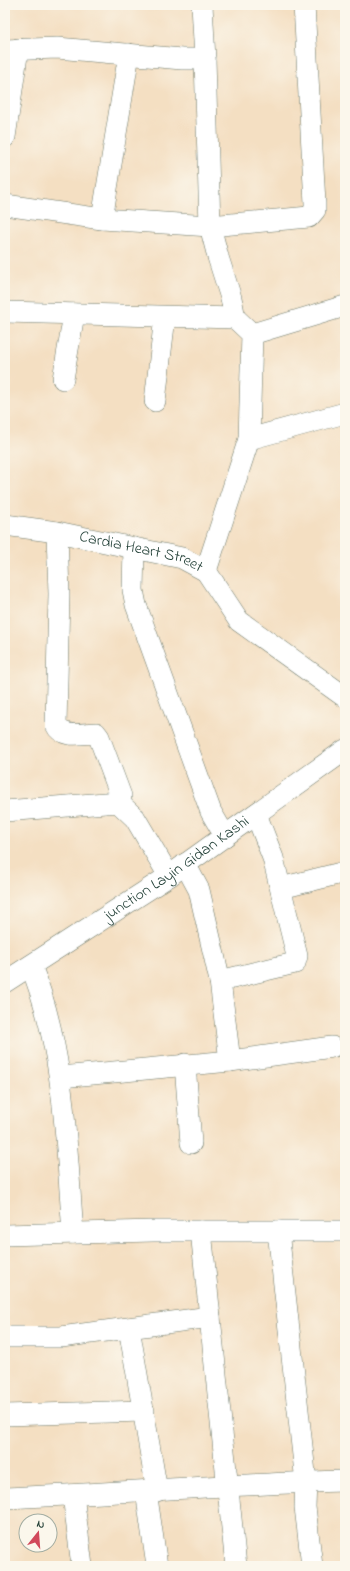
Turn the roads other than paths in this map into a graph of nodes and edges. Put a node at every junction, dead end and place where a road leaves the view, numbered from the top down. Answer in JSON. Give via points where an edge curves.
{"nodes":[{"id":1,"x":202,"y":5,"type":"edge"},
{"id":2,"x":304,"y":5,"type":"edge"},
{"id":3,"x":11,"y":49,"type":"edge"},
{"id":4,"x":129,"y":54,"type":"junction"},
{"id":5,"x":205,"y":59,"type":"junction"},
{"id":6,"x":5,"y":137,"type":"edge"},
{"id":7,"x":5,"y":205,"type":"edge"},
{"id":8,"x":102,"y":219,"type":"junction"},
{"id":9,"x":210,"y":226,"type":"junction"},
{"id":10,"x":345,"y":306,"type":"edge"},
{"id":11,"x":5,"y":312,"type":"edge"},
{"id":12,"x":74,"y":314,"type":"junction"},
{"id":13,"x":165,"y":317,"type":"junction"},
{"id":14,"x":235,"y":318,"type":"junction"},
{"id":15,"x":252,"y":334,"type":"junction"},
{"id":16,"x":63,"y":379,"type":"dead end"},
{"id":17,"x":155,"y":401,"type":"dead end"},
{"id":18,"x":345,"y":413,"type":"edge"},
{"id":19,"x":250,"y":439,"type":"junction"},
{"id":20,"x":5,"y":525,"type":"edge"},
{"id":21,"x":57,"y":532,"type":"junction"},
{"id":22,"x":134,"y":548,"type":"junction"},
{"id":23,"x":206,"y":571,"type":"junction"},
{"id":24,"x":345,"y":697,"type":"edge"},
{"id":25,"x":345,"y":750,"type":"edge"},
{"id":26,"x":118,"y":802,"type":"junction"},
{"id":27,"x":5,"y":811,"type":"edge"},
{"id":28,"x":256,"y":814,"type":"junction"},
{"id":29,"x":224,"y":836,"type":"junction"},
{"id":30,"x":177,"y":870,"type":"junction"},
{"id":31,"x":345,"y":872,"type":"edge"},
{"id":32,"x":281,"y":888,"type":"junction"},
{"id":33,"x":30,"y":966,"type":"junction"},
{"id":34,"x":5,"y":982,"type":"edge"},
{"id":35,"x":220,"y":982,"type":"junction"},
{"id":36,"x":332,"y":1047,"type":"dead end"},
{"id":37,"x":230,"y":1060,"type":"junction"},
{"id":38,"x":185,"y":1064,"type":"junction"},
{"id":39,"x":61,"y":1077,"type":"junction"},
{"id":40,"x":191,"y":1144,"type":"dead end"},
{"id":41,"x":201,"y":1231,"type":"junction"},
{"id":42,"x":278,"y":1231,"type":"junction"},
{"id":43,"x":345,"y":1231,"type":"edge"},
{"id":44,"x":73,"y":1233,"type":"junction"},
{"id":45,"x":5,"y":1235,"type":"edge"},
{"id":46,"x":210,"y":1317,"type":"junction"},
{"id":47,"x":129,"y":1328,"type":"junction"},
{"id":48,"x":5,"y":1337,"type":"edge"},
{"id":49,"x":144,"y":1411,"type":"junction"},
{"id":50,"x":5,"y":1415,"type":"edge"},
{"id":51,"x":345,"y":1481,"type":"edge"},
{"id":52,"x":306,"y":1482,"type":"junction"},
{"id":53,"x":227,"y":1486,"type":"junction"},
{"id":54,"x":151,"y":1491,"type":"junction"},
{"id":55,"x":73,"y":1495,"type":"junction"},
{"id":56,"x":5,"y":1498,"type":"edge"},
{"id":57,"x":82,"y":1566,"type":"edge"},
{"id":58,"x":157,"y":1566,"type":"edge"},
{"id":59,"x":236,"y":1566,"type":"edge"},
{"id":60,"x":312,"y":1566,"type":"edge"}],
"edges":[{"from":1,"to":5,"type":"street"},
{"from":2,"to":9,"type":"street","via":[[315,210],[309,217]]},
{"from":3,"to":4,"type":"street","via":[[56,48]]},
{"from":3,"to":6,"type":"street"},
{"from":4,"to":5,"type":"street"},
{"from":4,"to":8,"type":"street"},
{"from":5,"to":9,"type":"street"},
{"from":7,"to":8,"type":"street"},
{"from":8,"to":9,"type":"street"},
{"from":9,"to":14,"type":"street"},
{"from":10,"to":15,"type":"street"},
{"from":11,"to":12,"type":"street"},
{"from":12,"to":13,"type":"street"},
{"from":12,"to":16,"type":"street"},
{"from":13,"to":14,"type":"street"},
{"from":13,"to":17,"type":"street"},
{"from":14,"to":15,"type":"street"},
{"from":15,"to":19,"type":"street"},
{"from":18,"to":19,"type":"street"},
{"from":19,"to":23,"type":"street"},
{"from":20,"to":21,"type":"street","name":"Cardia Heart Street"},
{"from":21,"to":22,"type":"street","name":"Cardia Heart Street"},
{"from":21,"to":26,"type":"street","via":[[59,594],[56,725],[64,734],[96,733],[121,796]]},
{"from":22,"to":23,"type":"street","name":"Cardia Heart Street","via":[[182,558]]},
{"from":22,"to":29,"type":"street","via":[[133,590],[136,605],[211,812]]},
{"from":23,"to":24,"type":"street","name":"Cardia Heart Street","via":[[239,621]]},
{"from":25,"to":28,"type":"street","name":"junction Layin Gidan Kashi"},
{"from":26,"to":27,"type":"street"},
{"from":26,"to":30,"type":"street","via":[[135,818]]},
{"from":28,"to":29,"type":"street","name":"junction Layin Gidan Kashi"},
{"from":28,"to":32,"type":"street","via":[[273,858]]},
{"from":29,"to":30,"type":"street","name":"junction Layin Gidan Kashi"},
{"from":30,"to":33,"type":"street","name":"junction Layin Gidan Kashi"},
{"from":30,"to":35,"type":"street","via":[[199,890]]},
{"from":31,"to":32,"type":"street"},
{"from":32,"to":35,"type":"street","via":[[297,956],[295,963]]},
{"from":33,"to":34,"type":"street","name":"junction Layin Gidan Kashi"},
{"from":33,"to":39,"type":"street","via":[[43,995]]},
{"from":35,"to":37,"type":"street"},
{"from":36,"to":37,"type":"street"},
{"from":37,"to":38,"type":"street"},
{"from":38,"to":39,"type":"street"},
{"from":38,"to":40,"type":"street"},
{"from":39,"to":44,"type":"street"},
{"from":41,"to":42,"type":"street"},
{"from":41,"to":44,"type":"street"},
{"from":41,"to":46,"type":"street"},
{"from":42,"to":43,"type":"street"},
{"from":42,"to":52,"type":"street"},
{"from":44,"to":45,"type":"street"},
{"from":46,"to":47,"type":"street"},
{"from":46,"to":53,"type":"street"},
{"from":47,"to":48,"type":"street","via":[[61,1337]]},
{"from":47,"to":49,"type":"street"},
{"from":49,"to":50,"type":"street"},
{"from":49,"to":54,"type":"street"},
{"from":51,"to":52,"type":"street"},
{"from":52,"to":53,"type":"street"},
{"from":52,"to":60,"type":"street"},
{"from":53,"to":54,"type":"street"},
{"from":53,"to":59,"type":"street"},
{"from":54,"to":55,"type":"street"},
{"from":54,"to":58,"type":"street"},
{"from":55,"to":56,"type":"street"},
{"from":55,"to":57,"type":"street"}]}
